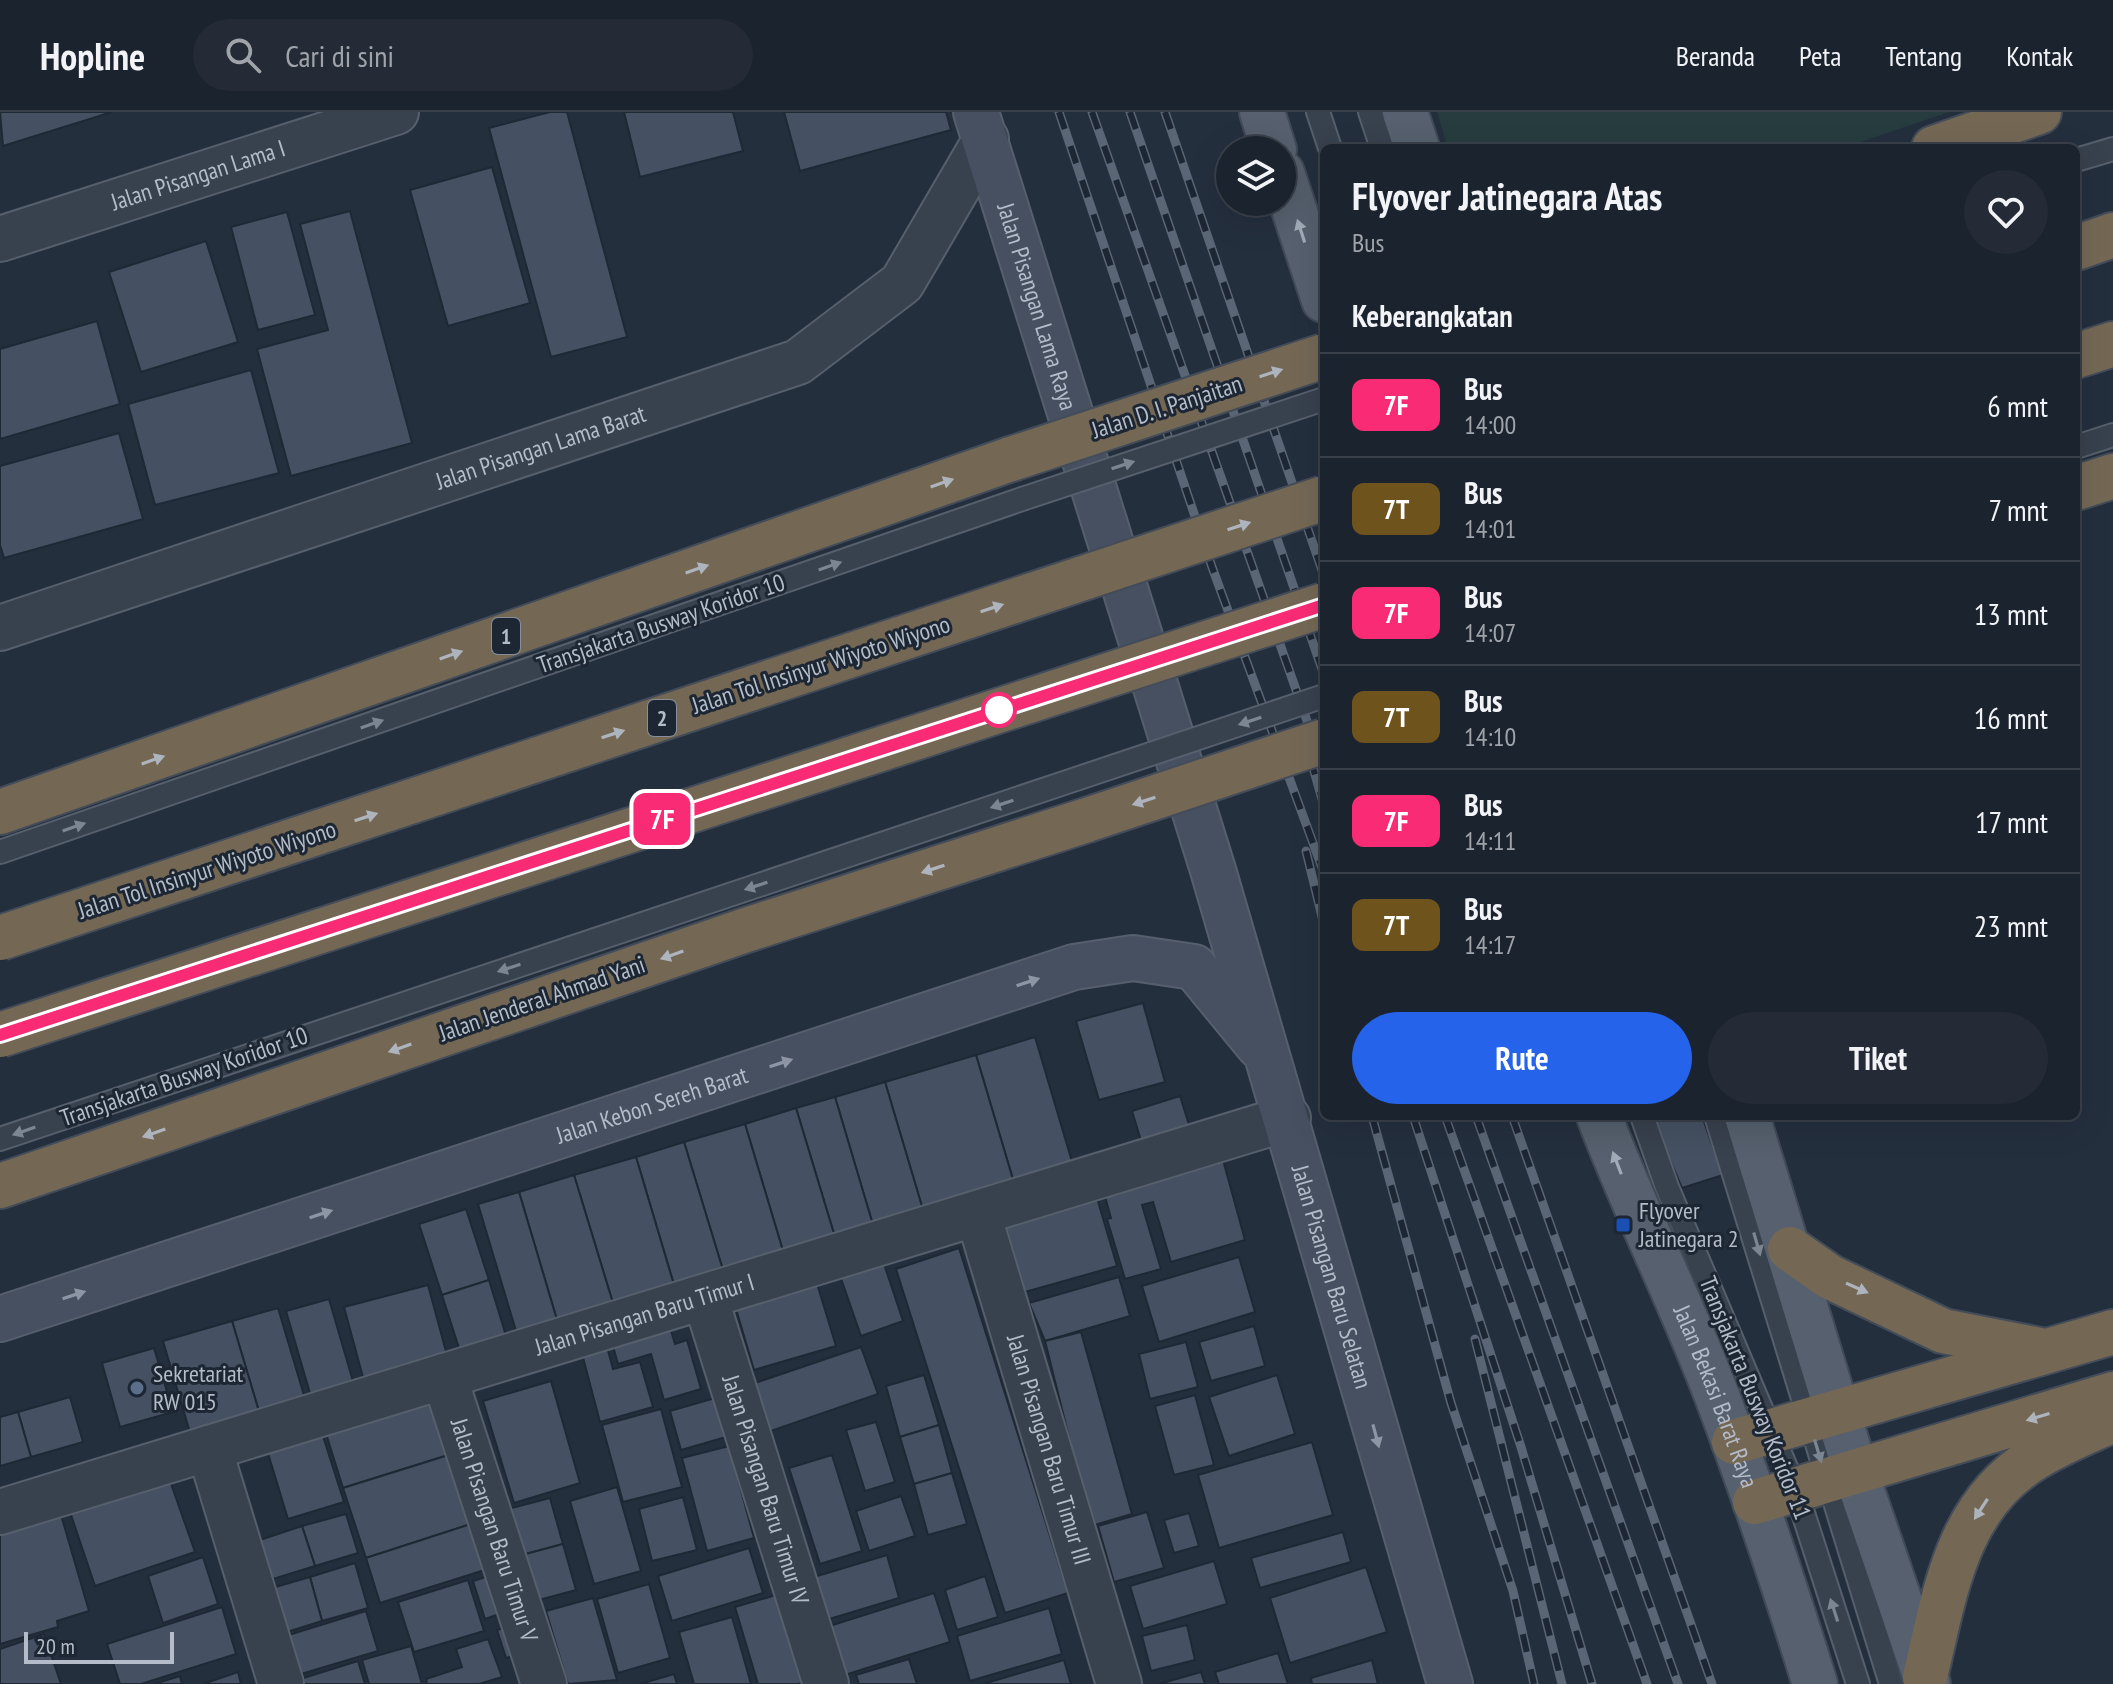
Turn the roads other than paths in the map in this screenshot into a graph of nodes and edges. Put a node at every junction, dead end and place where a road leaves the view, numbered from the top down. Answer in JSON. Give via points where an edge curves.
{"nodes":[{"id":1,"x":396,"y":112,"type":"edge"},
{"id":2,"x":1262,"y":112,"type":"edge"},
{"id":3,"x":1318,"y":112,"type":"edge"},
{"id":4,"x":1370,"y":112,"type":"edge"},
{"id":5,"x":1405,"y":112,"type":"edge"},
{"id":6,"x":2039,"y":112,"type":"edge"},
{"id":7,"x":981,"y":125,"type":"edge"},
{"id":8,"x":1270,"y":136,"type":"edge"},
{"id":9,"x":1329,"y":144,"type":"edge"},
{"id":10,"x":1381,"y":144,"type":"edge"},
{"id":11,"x":1416,"y":144,"type":"edge"},
{"id":12,"x":1946,"y":144,"type":"edge"},
{"id":13,"x":2113,"y":149,"type":"edge"},
{"id":14,"x":2080,"y":159,"type":"edge"},
{"id":15,"x":1296,"y":215,"type":"edge"},
{"id":16,"x":2113,"y":235,"type":"edge"},
{"id":17,"x":0,"y":239,"type":"edge"},
{"id":18,"x":2080,"y":247,"type":"edge"},
{"id":19,"x":1320,"y":288,"type":"edge"},
{"id":20,"x":2113,"y":344,"type":"edge"},
{"id":21,"x":2080,"y":355,"type":"edge"},
{"id":22,"x":1320,"y":358,"type":"edge"},
{"id":23,"x":1320,"y":400,"type":"edge"},
{"id":24,"x":2113,"y":435,"type":"edge"},
{"id":25,"x":2080,"y":446,"type":"edge"},
{"id":26,"x":2113,"y":476,"type":"edge"},
{"id":27,"x":1016,"y":479,"type":"junction"},
{"id":28,"x":2080,"y":487,"type":"edge"},
{"id":29,"x":1320,"y":499,"type":"edge"},
{"id":30,"x":1320,"y":606,"type":"edge"},
{"id":31,"x":0,"y":628,"type":"edge"},
{"id":32,"x":1320,"y":698,"type":"edge"},
{"id":33,"x":1320,"y":742,"type":"edge"},
{"id":34,"x":1082,"y":800,"type":"junction"},
{"id":35,"x":0,"y":812,"type":"edge"},
{"id":36,"x":0,"y":852,"type":"edge"},
{"id":37,"x":1213,"y":870,"type":"joint"},
{"id":38,"x":0,"y":938,"type":"edge"},
{"id":39,"x":0,"y":1035,"type":"edge"},
{"id":40,"x":1271,"y":1061,"type":"junction"},
{"id":41,"x":1288,"y":1118,"type":"junction"},
{"id":42,"x":1601,"y":1120,"type":"edge"},
{"id":43,"x":1643,"y":1120,"type":"edge"},
{"id":44,"x":1717,"y":1120,"type":"edge"},
{"id":45,"x":1748,"y":1120,"type":"edge"},
{"id":46,"x":0,"y":1139,"type":"edge"},
{"id":47,"x":0,"y":1186,"type":"edge"},
{"id":48,"x":978,"y":1214,"type":"junction"},
{"id":49,"x":1790,"y":1249,"type":"junction"},
{"id":50,"x":705,"y":1297,"type":"junction"},
{"id":51,"x":0,"y":1319,"type":"edge"},
{"id":52,"x":2113,"y":1332,"type":"edge"},
{"id":53,"x":2051,"y":1352,"type":"junction"},
{"id":54,"x":444,"y":1376,"type":"junction"},
{"id":55,"x":2113,"y":1394,"type":"edge"},
{"id":56,"x":2113,"y":1420,"type":"edge"},
{"id":57,"x":1789,"y":1426,"type":"junction"},
{"id":58,"x":209,"y":1448,"type":"junction"},
{"id":59,"x":1809,"y":1487,"type":"junction"},
{"id":60,"x":0,"y":1512,"type":"edge"},
{"id":61,"x":1915,"y":1682,"type":"edge"},
{"id":62,"x":281,"y":1684,"type":"edge"},
{"id":63,"x":544,"y":1684,"type":"edge"},
{"id":64,"x":826,"y":1684,"type":"edge"},
{"id":65,"x":1119,"y":1684,"type":"edge"},
{"id":66,"x":1450,"y":1684,"type":"edge"},
{"id":67,"x":1815,"y":1684,"type":"edge"},
{"id":68,"x":1858,"y":1684,"type":"edge"}],
"edges":[{"from":1,"to":17,"type":"street","name":"Jalan Pisangan Lama I"},
{"from":2,"to":8,"type":"main road"},
{"from":3,"to":9,"type":"lane"},
{"from":4,"to":10,"type":"lane"},
{"from":5,"to":11,"type":"main road"},
{"from":6,"to":12,"type":"highway"},
{"from":7,"to":31,"type":"street","name":"Jalan Pisangan Lama Barat","via":[[902,283],[798,362]]},
{"from":7,"to":37,"type":"street","name":"Jalan Pisangan Lama Raya"},
{"from":13,"to":14,"type":"lane"},
{"from":19,"to":15,"type":"main road","one_way":true},
{"from":16,"to":18,"type":"highway"},
{"from":20,"to":21,"type":"highway"},
{"from":27,"to":22,"type":"highway","name":"Jalan D. I. Panjaitan","one_way":true,"bridge":true},
{"from":27,"to":23,"type":"lane","name":"Transjakarta Busway Koridor 10","one_way":true,"bridge":true},
{"from":24,"to":25,"type":"lane"},
{"from":26,"to":28,"type":"highway"},
{"from":35,"to":27,"type":"highway","number":"1","one_way":true},
{"from":36,"to":27,"type":"lane","name":"Transjakarta Busway Koridor 10","one_way":true},
{"from":38,"to":29,"type":"highway","name":"Jalan Tol Insinyur Wiyoto Wiyono","number":"2","one_way":true,"bridge":true},
{"from":30,"to":39,"type":"highway","bridge":true},
{"from":32,"to":34,"type":"lane","name":"Transjakarta Busway Koridor 10","one_way":true,"bridge":true},
{"from":33,"to":34,"type":"highway","one_way":true,"bridge":true},
{"from":34,"to":46,"type":"lane","name":"Transjakarta Busway Koridor 10","one_way":true},
{"from":34,"to":47,"type":"highway","name":"Jalan Jenderal Ahmad Yani","one_way":true,"via":[[746,930]]},
{"from":37,"to":40,"type":"street","name":"Jalan Pisangan Baru Selatan"},
{"from":40,"to":41,"type":"street","name":"Jalan Pisangan Baru Selatan"},
{"from":51,"to":40,"type":"street","name":"Jalan Kebon Sereh Barat","one_way":true,"via":[[1074,967],[1133,958],[1194,967]]},
{"from":41,"to":48,"type":"street","name":"Jalan Pisangan Baru Timur I"},
{"from":41,"to":66,"type":"street","name":"Jalan Pisangan Baru Selatan","one_way":true},
{"from":57,"to":42,"type":"main road","name":"Jalan Bekasi Barat Raya","one_way":true},
{"from":43,"to":57,"type":"lane","name":"Transjakarta Busway Koridor 11","via":[[1667,1187]]},
{"from":44,"to":57,"type":"lane","name":"Transjakarta Busway Koridor 11","one_way":true},
{"from":45,"to":49,"type":"main road","name":"Jalan Bekasi Barat Raya"},
{"from":48,"to":50,"type":"street","name":"Jalan Pisangan Baru Timur I"},
{"from":48,"to":65,"type":"street","name":"Jalan Pisangan Baru Timur III"},
{"from":49,"to":53,"type":"highway","one_way":true,"via":[[1830,1277],[1943,1331]]},
{"from":49,"to":57,"type":"main road","name":"Jalan Bekasi Barat Raya"},
{"from":50,"to":54,"type":"street","name":"Jalan Pisangan Baru Timur I"},
{"from":50,"to":64,"type":"street","name":"Jalan Pisangan Baru Timur IV"},
{"from":52,"to":53,"type":"highway"},
{"from":53,"to":57,"type":"highway"},
{"from":54,"to":58,"type":"street","name":"Jalan Pisangan Baru Timur I"},
{"from":54,"to":63,"type":"street","name":"Jalan Pisangan Baru Timur V"},
{"from":55,"to":59,"type":"highway","one_way":true},
{"from":56,"to":61,"type":"highway","one_way":true,"via":[[2034,1458],[1993,1492],[1953,1557]]},
{"from":57,"to":59,"type":"main road","name":"Jalan Bekasi Barat Raya","one_way":true},
{"from":57,"to":59,"type":"main road","name":"Jalan Bekasi Barat Raya"},
{"from":58,"to":60,"type":"street","name":"Jalan Pisangan Baru Timur I"},
{"from":58,"to":62,"type":"street"},
{"from":59,"to":61,"type":"main road","name":"Jalan Bekasi Barat Raya"},
{"from":59,"to":67,"type":"main road","name":"Jalan Bekasi Barat Raya"},
{"from":68,"to":59,"type":"lane","name":"Transjakarta Busway Koridor 11","one_way":true}]}
